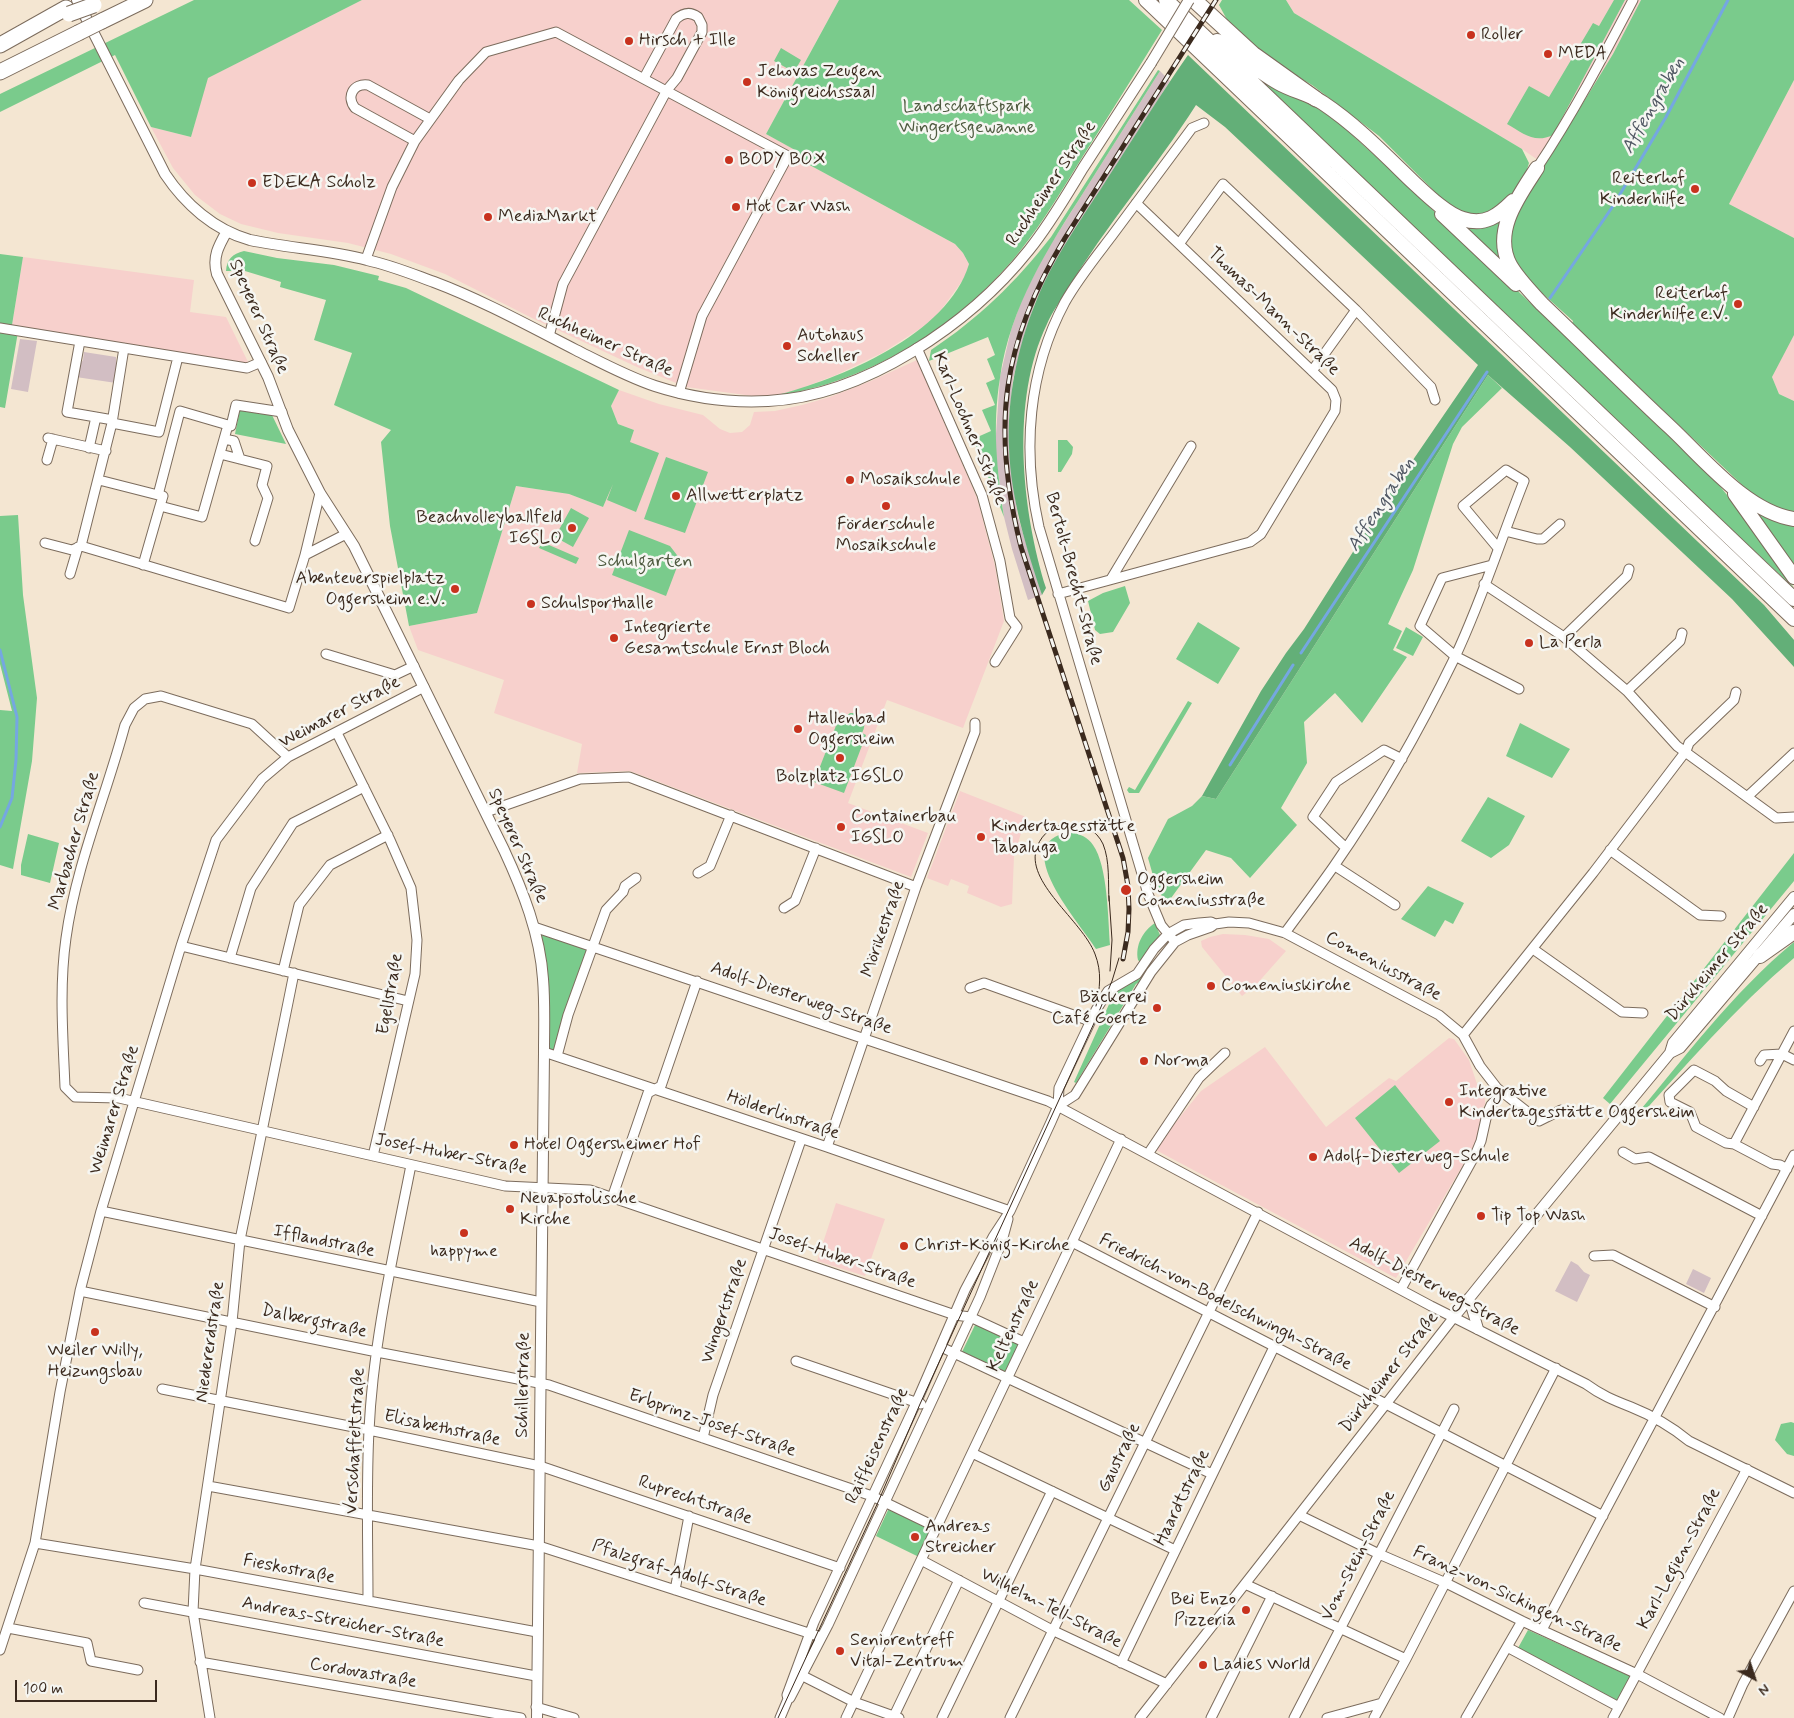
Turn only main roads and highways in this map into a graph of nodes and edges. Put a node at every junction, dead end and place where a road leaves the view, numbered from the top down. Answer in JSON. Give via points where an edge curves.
{"nodes":[{"id":1,"x":145,"y":0,"type":"edge"},
{"id":2,"x":1146,"y":0,"type":"edge"},
{"id":3,"x":1166,"y":0,"type":"edge"},
{"id":4,"x":1194,"y":0,"type":"edge"},
{"id":5,"x":81,"y":4,"type":"edge"},
{"id":6,"x":1203,"y":35,"type":"junction"},
{"id":7,"x":0,"y":45,"type":"edge"},
{"id":8,"x":0,"y":72,"type":"edge"},
{"id":9,"x":1316,"y":99,"type":"junction"},
{"id":10,"x":1537,"y":168,"type":"road end"},
{"id":11,"x":1523,"y":189,"type":"junction"},
{"id":12,"x":1428,"y":196,"type":"junction"},
{"id":13,"x":1542,"y":304,"type":"junction"},
{"id":14,"x":1726,"y":482,"type":"junction"},
{"id":15,"x":1794,"y":519,"type":"edge"},
{"id":16,"x":1794,"y":577,"type":"edge"},
{"id":17,"x":1794,"y":599,"type":"edge"},
{"id":18,"x":1794,"y":619,"type":"edge"},
{"id":19,"x":1794,"y":932,"type":"edge"},
{"id":20,"x":1760,"y":956,"type":"road end"}],
"edges":[{"from":1,"to":8,"type":"highway","bridge":true},
{"from":2,"to":18,"type":"highway"},
{"from":3,"to":6,"type":"highway"},
{"from":4,"to":9,"type":"highway","via":[[1253,54]]},
{"from":5,"to":7,"type":"highway"},
{"from":6,"to":9,"type":"highway","via":[[1223,43],[1278,82]]},
{"from":6,"to":17,"type":"highway"},
{"from":9,"to":12,"type":"highway","via":[[1356,128]]},
{"from":10,"to":11,"type":"highway"},
{"from":11,"to":12,"type":"highway","via":[[1490,220],[1478,222],[1462,219]]},
{"from":11,"to":13,"type":"highway","via":[[1508,218],[1503,243],[1509,264]]},
{"from":12,"to":13,"type":"highway","via":[[1520,288]]},
{"from":13,"to":14,"type":"highway"},
{"from":14,"to":15,"type":"highway","via":[[1768,511]]},
{"from":14,"to":16,"type":"highway"},
{"from":19,"to":20,"type":"highway"}]}
